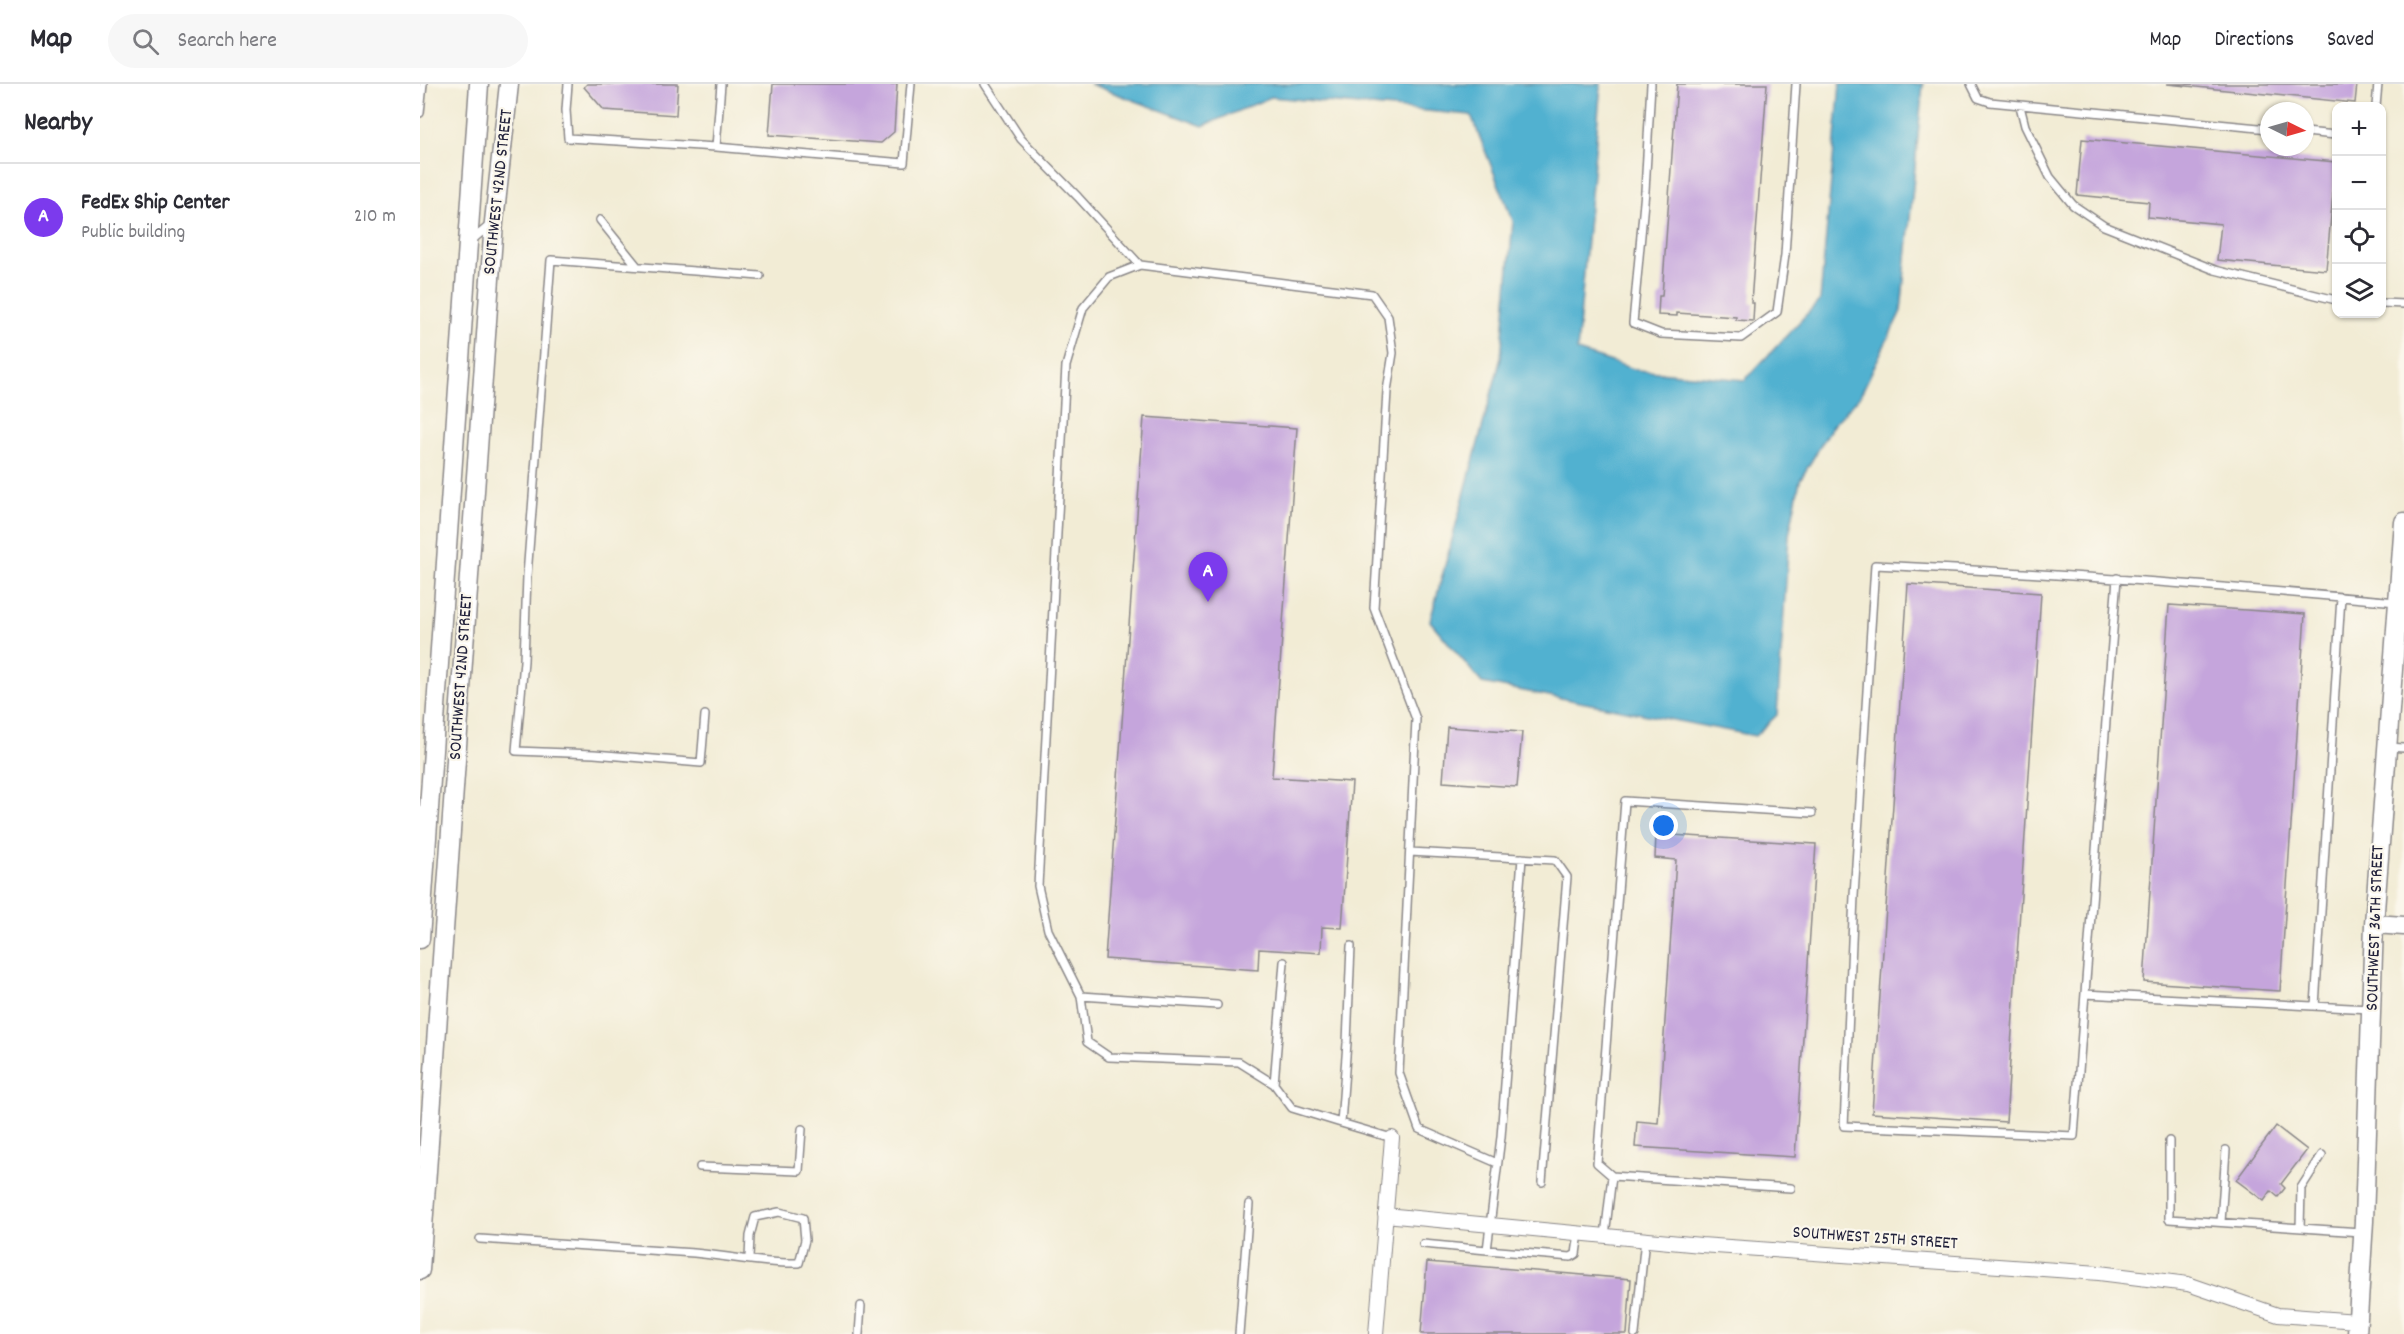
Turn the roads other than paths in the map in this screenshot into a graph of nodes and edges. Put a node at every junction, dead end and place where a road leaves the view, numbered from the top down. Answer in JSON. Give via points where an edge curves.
{"nodes":[{"id":1,"x":423,"y":84,"type":"edge"},
{"id":2,"x":479,"y":84,"type":"edge"},
{"id":3,"x":509,"y":84,"type":"edge"},
{"id":4,"x":568,"y":84,"type":"edge"},
{"id":5,"x":722,"y":84,"type":"edge"},
{"id":6,"x":911,"y":84,"type":"edge"},
{"id":7,"x":985,"y":84,"type":"edge"},
{"id":8,"x":1651,"y":84,"type":"edge"},
{"id":9,"x":1796,"y":84,"type":"edge"},
{"id":10,"x":1971,"y":84,"type":"edge"},
{"id":11,"x":2378,"y":84,"type":"edge"},
{"id":12,"x":2376,"y":102,"type":"edge"},
{"id":13,"x":2020,"y":106,"type":"junction"},
{"id":14,"x":420,"y":113,"type":"edge"},
{"id":15,"x":2260,"y":128,"type":"edge"},
{"id":16,"x":2314,"y":133,"type":"edge"},
{"id":17,"x":2332,"y":135,"type":"edge"},
{"id":18,"x":716,"y":147,"type":"junction"},
{"id":19,"x":600,"y":220,"type":"dead end"},
{"id":20,"x":494,"y":222,"type":"junction"},
{"id":21,"x":469,"y":243,"type":"junction"},
{"id":22,"x":1140,"y":265,"type":"junction"},
{"id":23,"x":637,"y":266,"type":"junction"},
{"id":24,"x":760,"y":276,"type":"dead end"},
{"id":25,"x":2332,"y":299,"type":"edge"},
{"id":26,"x":2386,"y":303,"type":"edge"},
{"id":27,"x":2404,"y":304,"type":"edge"},
{"id":28,"x":2404,"y":522,"type":"edge"},
{"id":29,"x":2402,"y":571,"type":"edge"},
{"id":30,"x":2117,"y":578,"type":"junction"},
{"id":31,"x":2341,"y":597,"type":"junction"},
{"id":32,"x":2397,"y":602,"type":"junction"},
{"id":33,"x":2399,"y":640,"type":"edge"},
{"id":34,"x":2398,"y":663,"type":"edge"},
{"id":35,"x":437,"y":700,"type":"junction"},
{"id":36,"x":705,"y":715,"type":"dead end"},
{"id":37,"x":2385,"y":746,"type":"junction"},
{"id":38,"x":2404,"y":748,"type":"edge"},
{"id":39,"x":457,"y":752,"type":"junction"},
{"id":40,"x":1812,"y":813,"type":"dead end"},
{"id":41,"x":1410,"y":852,"type":"junction"},
{"id":42,"x":1522,"y":858,"type":"junction"},
{"id":43,"x":422,"y":882,"type":"edge"},
{"id":44,"x":2374,"y":924,"type":"junction"},
{"id":45,"x":2404,"y":926,"type":"edge"},
{"id":46,"x":420,"y":939,"type":"edge"},
{"id":47,"x":1351,"y":946,"type":"dead end"},
{"id":48,"x":1284,"y":962,"type":"dead end"},
{"id":49,"x":2085,"y":994,"type":"junction"},
{"id":50,"x":1081,"y":996,"type":"junction"},
{"id":51,"x":1217,"y":1005,"type":"dead end"},
{"id":52,"x":2315,"y":1006,"type":"junction"},
{"id":53,"x":2372,"y":1009,"type":"junction"},
{"id":54,"x":1274,"y":1084,"type":"junction"},
{"id":55,"x":1341,"y":1123,"type":"junction"},
{"id":56,"x":802,"y":1129,"type":"dead end"},
{"id":57,"x":1392,"y":1138,"type":"joint"},
{"id":58,"x":2169,"y":1141,"type":"dead end"},
{"id":59,"x":2226,"y":1150,"type":"dead end"},
{"id":60,"x":2322,"y":1155,"type":"dead end"},
{"id":61,"x":1497,"y":1163,"type":"junction"},
{"id":62,"x":700,"y":1167,"type":"dead end"},
{"id":63,"x":1612,"y":1176,"type":"junction"},
{"id":64,"x":1542,"y":1182,"type":"dead end"},
{"id":65,"x":1791,"y":1188,"type":"dead end"},
{"id":66,"x":1249,"y":1204,"type":"dead end"},
{"id":67,"x":1385,"y":1215,"type":"junction"},
{"id":68,"x":2221,"y":1222,"type":"junction"},
{"id":69,"x":1490,"y":1225,"type":"junction"},
{"id":70,"x":2300,"y":1228,"type":"junction"},
{"id":71,"x":2363,"y":1232,"type":"junction"},
{"id":72,"x":1579,"y":1233,"type":"junction"},
{"id":73,"x":1605,"y":1236,"type":"junction"},
{"id":74,"x":480,"y":1239,"type":"dead end"},
{"id":75,"x":1644,"y":1239,"type":"junction"},
{"id":76,"x":1423,"y":1245,"type":"dead end"},
{"id":77,"x":1487,"y":1250,"type":"junction"},
{"id":78,"x":749,"y":1258,"type":"junction"},
{"id":79,"x":420,"y":1270,"type":"edge"},
{"id":80,"x":861,"y":1306,"type":"dead end"},
{"id":81,"x":2357,"y":1328,"type":"edge"},
{"id":82,"x":859,"y":1334,"type":"edge"},
{"id":83,"x":1239,"y":1334,"type":"edge"},
{"id":84,"x":1376,"y":1334,"type":"edge"},
{"id":85,"x":1635,"y":1334,"type":"edge"}],
"edges":[{"from":1,"to":14,"type":"lane"},
{"from":2,"to":21,"type":"street","name":"SOUTHWEST 42ND STREET"},
{"from":3,"to":20,"type":"street","name":"SOUTHWEST 42ND STREET"},
{"from":4,"to":18,"type":"lane","via":[[568,138]]},
{"from":5,"to":18,"type":"lane"},
{"from":6,"to":18,"type":"lane","via":[[904,163]]},
{"from":7,"to":22,"type":"lane","via":[[1021,139]]},
{"from":8,"to":9,"type":"lane","via":[[1633,323],[1661,334],[1742,338],[1777,312],[1785,255]]},
{"from":10,"to":13,"type":"lane","via":[[1978,98]]},
{"from":11,"to":12,"type":"lane"},
{"from":13,"to":15,"type":"lane"},
{"from":13,"to":25,"type":"lane","via":[[2025,126],[2050,177],[2073,205],[2104,226],[2216,270]]},
{"from":16,"to":17,"type":"lane"},
{"from":19,"to":23,"type":"lane"},
{"from":20,"to":21,"type":"lane"},
{"from":20,"to":39,"type":"street","name":"SOUTHWEST 42ND STREET"},
{"from":21,"to":35,"type":"street","name":"SOUTHWEST 42ND STREET"},
{"from":22,"to":41,"type":"lane","via":[[1372,294],[1388,317],[1394,353],[1387,391],[1374,608],[1416,719]]},
{"from":22,"to":50,"type":"lane","via":[[1109,277],[1083,308],[1066,366],[1038,886],[1048,930]]},
{"from":23,"to":24,"type":"lane"},
{"from":23,"to":36,"type":"lane","via":[[551,260],[516,751],[700,763]]},
{"from":26,"to":27,"type":"lane"},
{"from":28,"to":29,"type":"street","name":"SOUTHWEST 36TH STREET"},
{"from":29,"to":32,"type":"street","name":"SOUTHWEST 36TH STREET"},
{"from":30,"to":31,"type":"lane"},
{"from":30,"to":49,"type":"lane"},
{"from":30,"to":49,"type":"lane","via":[[1875,565],[1844,1126],[2074,1136]]},
{"from":31,"to":32,"type":"lane"},
{"from":31,"to":52,"type":"lane"},
{"from":32,"to":33,"type":"street","name":"SOUTHWEST 36TH STREET"},
{"from":33,"to":34,"type":"street","name":"SOUTHWEST 36TH STREET"},
{"from":34,"to":37,"type":"street","name":"SOUTHWEST 36TH STREET"},
{"from":35,"to":39,"type":"street","via":[[449,744]]},
{"from":35,"to":43,"type":"street","name":"SOUTHWEST 42ND STREET"},
{"from":37,"to":38,"type":"lane"},
{"from":37,"to":44,"type":"street","name":"SOUTHWEST 36TH STREET"},
{"from":39,"to":79,"type":"street","name":"SOUTHWEST 42ND STREET"},
{"from":40,"to":63,"type":"lane","via":[[1624,801],[1597,1163]]},
{"from":41,"to":42,"type":"lane"},
{"from":41,"to":61,"type":"lane","via":[[1399,1073],[1419,1129]]},
{"from":42,"to":61,"type":"lane"},
{"from":42,"to":64,"type":"lane","via":[[1555,860],[1567,877]]},
{"from":43,"to":46,"type":"street","name":"SOUTHWEST 42ND STREET"},
{"from":44,"to":45,"type":"street"},
{"from":44,"to":53,"type":"street","name":"SOUTHWEST 36TH STREET"},
{"from":47,"to":55,"type":"lane"},
{"from":48,"to":54,"type":"lane"},
{"from":49,"to":52,"type":"lane"},
{"from":50,"to":51,"type":"lane"},
{"from":50,"to":54,"type":"lane","via":[[1087,1042],[1109,1057],[1239,1062]]},
{"from":52,"to":53,"type":"lane"},
{"from":53,"to":71,"type":"street","name":"SOUTHWEST 36TH STREET"},
{"from":54,"to":55,"type":"lane","via":[[1292,1108]]},
{"from":55,"to":57,"type":"lane"},
{"from":56,"to":62,"type":"lane","via":[[799,1171]]},
{"from":57,"to":67,"type":"street"},
{"from":58,"to":68,"type":"lane","via":[[2169,1219]]},
{"from":59,"to":68,"type":"lane"},
{"from":60,"to":70,"type":"lane","via":[[2301,1188]]},
{"from":61,"to":69,"type":"lane"},
{"from":63,"to":65,"type":"lane"},
{"from":63,"to":73,"type":"lane"},
{"from":66,"to":83,"type":"lane"},
{"from":67,"to":69,"type":"street","name":"SOUTHWEST 25TH STREET"},
{"from":67,"to":84,"type":"street"},
{"from":68,"to":70,"type":"lane"},
{"from":69,"to":72,"type":"street","name":"SOUTHWEST 25TH STREET"},
{"from":69,"to":77,"type":"lane"},
{"from":70,"to":71,"type":"lane"},
{"from":71,"to":81,"type":"street","name":"SOUTHWEST 36TH STREET"},
{"from":72,"to":73,"type":"street","name":"SOUTHWEST 25TH STREET"},
{"from":72,"to":77,"type":"lane","via":[[1576,1254],[1571,1257]]},
{"from":73,"to":75,"type":"street","name":"SOUTHWEST 25TH STREET"},
{"from":74,"to":78,"type":"lane"},
{"from":75,"to":81,"type":"street","name":"SOUTHWEST 25TH STREET","via":[[2099,1273],[2188,1284],[2278,1315]]},
{"from":75,"to":85,"type":"lane"},
{"from":76,"to":77,"type":"lane"},
{"from":78,"to":78,"type":"lane","via":[[799,1263],[805,1240],[803,1218],[779,1212],[755,1217]]},
{"from":80,"to":82,"type":"lane"}]}
